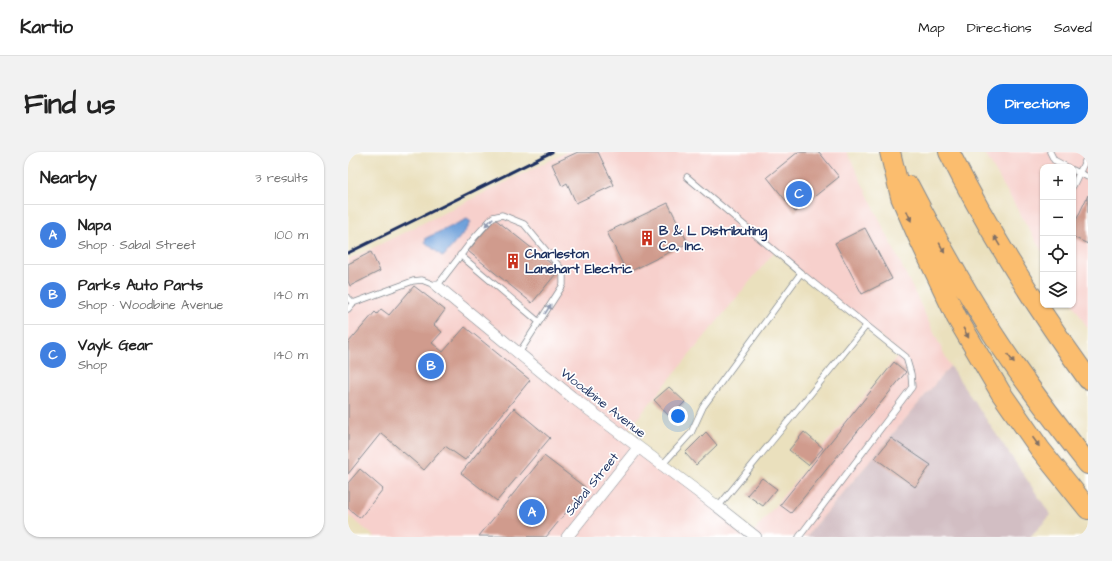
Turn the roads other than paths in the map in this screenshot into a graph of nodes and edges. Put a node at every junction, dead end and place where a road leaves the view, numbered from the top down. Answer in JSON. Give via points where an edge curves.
{"nodes":[{"id":1,"x":891,"y":152,"type":"edge"},
{"id":2,"x":949,"y":152,"type":"edge"},
{"id":3,"x":1050,"y":152,"type":"edge"},
{"id":4,"x":1088,"y":155,"type":"edge"},
{"id":5,"x":1061,"y":164,"type":"edge"},
{"id":6,"x":1076,"y":172,"type":"edge"},
{"id":7,"x":1079,"y":173,"type":"junction"},
{"id":8,"x":1088,"y":177,"type":"edge"},
{"id":9,"x":687,"y":178,"type":"dead end"},
{"id":10,"x":1076,"y":180,"type":"edge"},
{"id":11,"x":460,"y":255,"type":"junction"},
{"id":12,"x":1012,"y":266,"type":"junction"},
{"id":13,"x":801,"y":273,"type":"junction"},
{"id":14,"x":437,"y":286,"type":"junction"},
{"id":15,"x":348,"y":298,"type":"edge"},
{"id":16,"x":353,"y":303,"type":"junction"},
{"id":17,"x":348,"y":309,"type":"edge"},
{"id":18,"x":539,"y":322,"type":"junction"},
{"id":19,"x":866,"y":326,"type":"junction"},
{"id":20,"x":519,"y":353,"type":"junction"},
{"id":21,"x":1088,"y":361,"type":"edge"},
{"id":22,"x":1088,"y":379,"type":"edge"},
{"id":23,"x":638,"y":448,"type":"junction"},
{"id":24,"x":1088,"y":464,"type":"edge"},
{"id":25,"x":662,"y":465,"type":"junction"},
{"id":26,"x":1085,"y":505,"type":"edge"},
{"id":27,"x":718,"y":507,"type":"junction"},
{"id":28,"x":567,"y":537,"type":"edge"},
{"id":29,"x":756,"y":537,"type":"edge"},
{"id":30,"x":799,"y":537,"type":"edge"}],
"edges":[{"from":1,"to":24,"type":"highway","one_way":true,"via":[[947,257],[993,334]]},
{"from":1,"to":26,"type":"highway","one_way":true,"via":[[901,197],[957,318],[1001,393],[1040,449]]},
{"from":12,"to":2,"type":"highway","one_way":true,"via":[[972,198]]},
{"from":3,"to":5,"type":"lane","via":[[1054,160]]},
{"from":4,"to":7,"type":"lane"},
{"from":6,"to":7,"type":"lane"},
{"from":7,"to":8,"type":"lane"},
{"from":7,"to":10,"type":"lane"},
{"from":9,"to":13,"type":"lane"},
{"from":11,"to":14,"type":"lane"},
{"from":11,"to":18,"type":"lane"},
{"from":18,"to":11,"type":"lane","one_way":true,"via":[[563,285],[564,270],[524,224],[502,214],[493,218]]},
{"from":12,"to":21,"type":"highway"},
{"from":12,"to":22,"type":"highway"},
{"from":13,"to":19,"type":"lane"},
{"from":13,"to":25,"type":"lane","via":[[703,407],[691,433]]},
{"from":14,"to":16,"type":"lane","via":[[422,280],[413,281]]},
{"from":14,"to":20,"type":"street","name":"Woodbine Avenue"},
{"from":15,"to":16,"type":"lane"},
{"from":16,"to":17,"type":"lane"},
{"from":18,"to":20,"type":"lane"},
{"from":19,"to":27,"type":"lane"},
{"from":19,"to":30,"type":"lane","via":[[906,357],[912,386]]},
{"from":20,"to":23,"type":"street","name":"Woodbine Avenue","via":[[572,398]]},
{"from":23,"to":25,"type":"street","name":"Woodbine Avenue"},
{"from":23,"to":28,"type":"street","name":"Sabal Street"},
{"from":25,"to":27,"type":"street","name":"Woodbine Avenue"},
{"from":27,"to":29,"type":"street","name":"Woodbine Avenue"}]}
